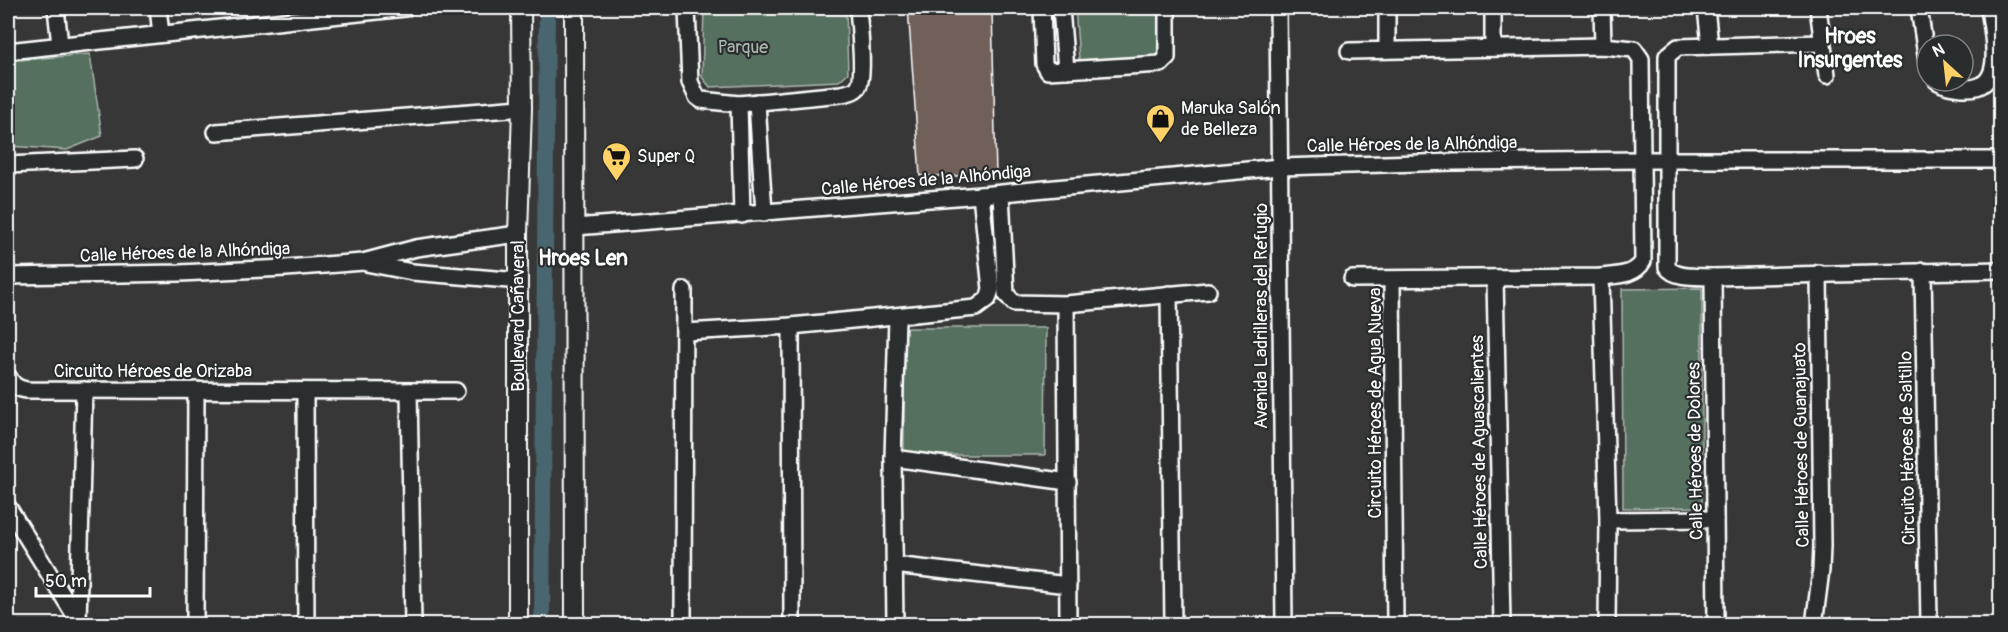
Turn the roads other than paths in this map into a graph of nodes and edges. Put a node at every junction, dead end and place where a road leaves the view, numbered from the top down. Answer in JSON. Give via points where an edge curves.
{"nodes":[{"id":1,"x":56,"y":8,"type":"edge"},
{"id":2,"x":158,"y":8,"type":"edge"},
{"id":3,"x":405,"y":8,"type":"edge"},
{"id":4,"x":521,"y":8,"type":"edge"},
{"id":5,"x":574,"y":8,"type":"edge"},
{"id":6,"x":687,"y":8,"type":"edge"},
{"id":7,"x":858,"y":8,"type":"edge"},
{"id":8,"x":1042,"y":8,"type":"edge"},
{"id":9,"x":1061,"y":8,"type":"edge"},
{"id":10,"x":1167,"y":8,"type":"edge"},
{"id":11,"x":1278,"y":8,"type":"edge"},
{"id":12,"x":1387,"y":8,"type":"edge"},
{"id":13,"x":1493,"y":8,"type":"edge"},
{"id":14,"x":1602,"y":8,"type":"edge"},
{"id":15,"x":1706,"y":8,"type":"edge"},
{"id":16,"x":1818,"y":8,"type":"edge"},
{"id":17,"x":1919,"y":8,"type":"edge"},
{"id":18,"x":1989,"y":8,"type":"edge"},
{"id":19,"x":1923,"y":33,"type":"edge"},
{"id":20,"x":160,"y":34,"type":"junction"},
{"id":21,"x":1822,"y":43,"type":"junction"},
{"id":22,"x":60,"y":45,"type":"junction"},
{"id":23,"x":1710,"y":45,"type":"junction"},
{"id":24,"x":1603,"y":46,"type":"junction"},
{"id":25,"x":1493,"y":48,"type":"junction"},
{"id":26,"x":1387,"y":50,"type":"junction"},
{"id":27,"x":8,"y":51,"type":"edge"},
{"id":28,"x":1349,"y":51,"type":"dead end"},
{"id":29,"x":1066,"y":70,"type":"junction"},
{"id":30,"x":1827,"y":75,"type":"dead end"},
{"id":31,"x":1975,"y":87,"type":"edge"},
{"id":32,"x":757,"y":102,"type":"junction"},
{"id":33,"x":739,"y":104,"type":"junction"},
{"id":34,"x":522,"y":108,"type":"junction"},
{"id":35,"x":216,"y":132,"type":"dead end"},
{"id":36,"x":135,"y":159,"type":"dead end"},
{"id":37,"x":1641,"y":160,"type":"junction"},
{"id":38,"x":1668,"y":160,"type":"junction"},
{"id":39,"x":2001,"y":160,"type":"edge"},
{"id":40,"x":8,"y":165,"type":"edge"},
{"id":41,"x":1280,"y":167,"type":"junction"},
{"id":42,"x":1001,"y":194,"type":"junction"},
{"id":43,"x":981,"y":195,"type":"junction"},
{"id":44,"x":764,"y":213,"type":"junction"},
{"id":45,"x":742,"y":215,"type":"junction"},
{"id":46,"x":575,"y":227,"type":"junction"},
{"id":47,"x":518,"y":234,"type":"junction"},
{"id":48,"x":363,"y":262,"type":"junction"},
{"id":49,"x":2001,"y":270,"type":"edge"},
{"id":50,"x":1923,"y":271,"type":"junction"},
{"id":51,"x":1819,"y":273,"type":"junction"},
{"id":52,"x":8,"y":276,"type":"edge"},
{"id":53,"x":1601,"y":277,"type":"junction"},
{"id":54,"x":1713,"y":277,"type":"junction"},
{"id":55,"x":1495,"y":278,"type":"junction"},
{"id":56,"x":1352,"y":279,"type":"dead end"},
{"id":57,"x":1392,"y":280,"type":"junction"},
{"id":58,"x":519,"y":281,"type":"junction"},
{"id":59,"x":684,"y":291,"type":"dead end"},
{"id":60,"x":1208,"y":291,"type":"dead end"},
{"id":61,"x":1169,"y":294,"type":"junction"},
{"id":62,"x":1066,"y":304,"type":"junction"},
{"id":63,"x":897,"y":317,"type":"junction"},
{"id":64,"x":791,"y":326,"type":"junction"},
{"id":65,"x":686,"y":332,"type":"junction"},
{"id":66,"x":8,"y":376,"type":"edge"},
{"id":67,"x":84,"y":390,"type":"junction"},
{"id":68,"x":196,"y":390,"type":"junction"},
{"id":69,"x":305,"y":390,"type":"junction"},
{"id":70,"x":410,"y":391,"type":"junction"},
{"id":71,"x":456,"y":391,"type":"dead end"},
{"id":72,"x":893,"y":458,"type":"junction"},
{"id":73,"x":1068,"y":482,"type":"junction"},
{"id":74,"x":8,"y":507,"type":"edge"},
{"id":75,"x":1715,"y":519,"type":"junction"},
{"id":76,"x":1608,"y":520,"type":"junction"},
{"id":77,"x":894,"y":565,"type":"junction"},
{"id":78,"x":1068,"y":585,"type":"junction"},
{"id":79,"x":1811,"y":622,"type":"edge"},
{"id":80,"x":80,"y":623,"type":"edge"},
{"id":81,"x":195,"y":624,"type":"edge"},
{"id":82,"x":306,"y":624,"type":"edge"},
{"id":83,"x":413,"y":624,"type":"edge"},
{"id":84,"x":518,"y":624,"type":"edge"},
{"id":85,"x":575,"y":624,"type":"edge"},
{"id":86,"x":683,"y":624,"type":"edge"},
{"id":87,"x":792,"y":624,"type":"edge"},
{"id":88,"x":895,"y":624,"type":"edge"},
{"id":89,"x":1068,"y":624,"type":"edge"},
{"id":90,"x":1173,"y":624,"type":"edge"},
{"id":91,"x":1284,"y":624,"type":"edge"},
{"id":92,"x":1395,"y":624,"type":"edge"},
{"id":93,"x":1502,"y":624,"type":"edge"},
{"id":94,"x":1607,"y":624,"type":"edge"},
{"id":95,"x":1716,"y":624,"type":"edge"},
{"id":96,"x":1929,"y":624,"type":"edge"}],
"edges":[{"from":1,"to":22,"type":"street"},
{"from":2,"to":20,"type":"street"},
{"from":3,"to":20,"type":"street"},
{"from":4,"to":34,"type":"street","name":"Boulevard Cañaveral"},
{"from":5,"to":46,"type":"street"},
{"from":6,"to":33,"type":"street","via":[[690,82],[697,98],[708,103]]},
{"from":7,"to":32,"type":"street","via":[[858,87],[841,94]]},
{"from":8,"to":29,"type":"street","via":[[1045,68]]},
{"from":9,"to":29,"type":"street"},
{"from":10,"to":29,"type":"street","via":[[1168,49],[1161,64]]},
{"from":11,"to":41,"type":"street","name":"Avenida Ladrilleras del Refugio"},
{"from":12,"to":26,"type":"street"},
{"from":13,"to":25,"type":"street"},
{"from":14,"to":24,"type":"street"},
{"from":15,"to":23,"type":"street"},
{"from":16,"to":21,"type":"street"},
{"from":17,"to":19,"type":"street"},
{"from":18,"to":31,"type":"street","via":[[1996,59],[1992,75]]},
{"from":20,"to":22,"type":"street"},
{"from":21,"to":23,"type":"street"},
{"from":21,"to":30,"type":"street"},
{"from":22,"to":27,"type":"street"},
{"from":23,"to":38,"type":"street","via":[[1678,47],[1667,56]]},
{"from":24,"to":25,"type":"street"},
{"from":24,"to":37,"type":"street","via":[[1634,49],[1641,59]]},
{"from":25,"to":26,"type":"street"},
{"from":26,"to":28,"type":"street"},
{"from":32,"to":33,"type":"street"},
{"from":32,"to":44,"type":"street"},
{"from":33,"to":45,"type":"street"},
{"from":34,"to":35,"type":"street"},
{"from":34,"to":47,"type":"street","name":"Boulevard Cañaveral"},
{"from":36,"to":40,"type":"street"},
{"from":37,"to":38,"type":"street","name":"Calle Héroes de la Alhóndiga"},
{"from":37,"to":41,"type":"street","name":"Calle Héroes de la Alhóndiga"},
{"from":37,"to":53,"type":"street","name":"Circuito Héroes de Agua Nueva","via":[[1643,261],[1626,274]]},
{"from":38,"to":39,"type":"street","name":"Calle Héroes de la Alhóndiga"},
{"from":38,"to":54,"type":"street","via":[[1667,267],[1672,273]]},
{"from":41,"to":42,"type":"street","name":"Calle Héroes de la Alhóndiga"},
{"from":41,"to":91,"type":"street","name":"Avenida Ladrilleras del Refugio"},
{"from":42,"to":43,"type":"street","name":"Calle Héroes de la Alhóndiga"},
{"from":42,"to":62,"type":"street","via":[[1008,298],[1014,303]]},
{"from":43,"to":44,"type":"street","name":"Calle Héroes de la Alhóndiga"},
{"from":43,"to":63,"type":"street","via":[[991,289],[988,299],[976,308]]},
{"from":44,"to":45,"type":"street","name":"Calle Héroes de la Alhóndiga"},
{"from":45,"to":46,"type":"street","name":"Calle Héroes de la Alhóndiga"},
{"from":46,"to":85,"type":"street"},
{"from":47,"to":48,"type":"street","name":"Calle Héroes de la Alhóndiga","via":[[416,248]]},
{"from":47,"to":58,"type":"street","name":"Boulevard Cañaveral"},
{"from":48,"to":52,"type":"street","name":"Calle Héroes de la Alhóndiga","via":[[203,272]]},
{"from":48,"to":58,"type":"street","name":"Calle Héroes de la Alhóndiga","via":[[412,272]]},
{"from":49,"to":50,"type":"street"},
{"from":50,"to":51,"type":"street"},
{"from":50,"to":96,"type":"street","name":"Circuito Héroes de Saltillo"},
{"from":51,"to":54,"type":"street"},
{"from":51,"to":79,"type":"street","name":"Calle Héroes de Guanajuato","via":[[1822,546]]},
{"from":53,"to":55,"type":"street","name":"Circuito Héroes de Agua Nueva"},
{"from":53,"to":76,"type":"street"},
{"from":54,"to":75,"type":"street","name":"Calle Héroes de Dolores"},
{"from":55,"to":57,"type":"street","name":"Circuito Héroes de Agua Nueva"},
{"from":55,"to":93,"type":"street","name":"Calle Héroes de Aguascalientes"},
{"from":56,"to":57,"type":"street"},
{"from":57,"to":92,"type":"street","name":"Circuito Héroes de Agua Nueva"},
{"from":58,"to":84,"type":"street","name":"Boulevard Cañaveral"},
{"from":59,"to":65,"type":"street"},
{"from":60,"to":61,"type":"street"},
{"from":61,"to":62,"type":"street"},
{"from":61,"to":90,"type":"street"},
{"from":62,"to":73,"type":"street"},
{"from":63,"to":64,"type":"street"},
{"from":63,"to":72,"type":"street"},
{"from":64,"to":65,"type":"street"},
{"from":64,"to":87,"type":"street"},
{"from":65,"to":86,"type":"street"},
{"from":66,"to":67,"type":"street","name":"Circuito Héroes de Orizaba","via":[[20,389]]},
{"from":67,"to":68,"type":"street","name":"Circuito Héroes de Orizaba"},
{"from":67,"to":80,"type":"street"},
{"from":68,"to":69,"type":"street","name":"Circuito Héroes de Orizaba"},
{"from":68,"to":81,"type":"street"},
{"from":69,"to":70,"type":"street","name":"Circuito Héroes de Orizaba"},
{"from":69,"to":82,"type":"street"},
{"from":70,"to":71,"type":"street","name":"Circuito Héroes de Orizaba"},
{"from":70,"to":83,"type":"street"},
{"from":72,"to":73,"type":"street"},
{"from":72,"to":77,"type":"street"},
{"from":73,"to":78,"type":"street"},
{"from":74,"to":80,"type":"street"},
{"from":75,"to":76,"type":"street"},
{"from":75,"to":95,"type":"street","name":"Calle Héroes de Dolores"},
{"from":76,"to":94,"type":"street"},
{"from":77,"to":78,"type":"street"},
{"from":77,"to":88,"type":"street"},
{"from":78,"to":89,"type":"street"}]}
